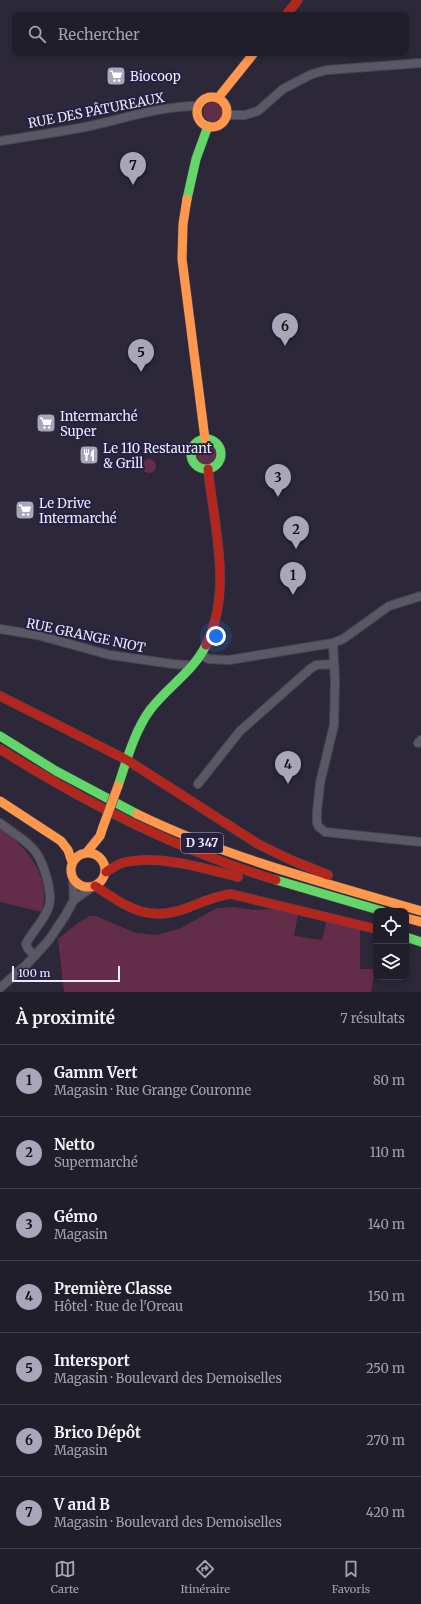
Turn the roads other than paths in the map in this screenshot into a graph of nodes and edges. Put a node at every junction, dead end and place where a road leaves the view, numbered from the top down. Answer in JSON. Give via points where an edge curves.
{"nodes":[{"id":1,"x":298,"y":0,"type":"edge"},
{"id":2,"x":288,"y":12,"type":"edge"},
{"id":3,"x":252,"y":56,"type":"edge"},
{"id":4,"x":421,"y":63,"type":"edge"},
{"id":5,"x":218,"y":98,"type":"junction"},
{"id":6,"x":198,"y":106,"type":"junction"},
{"id":7,"x":227,"y":115,"type":"junction"},
{"id":8,"x":208,"y":126,"type":"junction"},
{"id":9,"x":0,"y":141,"type":"edge"},
{"id":10,"x":205,"y":439,"type":"junction"},
{"id":11,"x":208,"y":469,"type":"junction"},
{"id":12,"x":421,"y":596,"type":"edge"},
{"id":13,"x":0,"y":629,"type":"edge"},
{"id":14,"x":332,"y":643,"type":"junction"},
{"id":15,"x":200,"y":655,"type":"junction"},
{"id":16,"x":334,"y":664,"type":"junction"},
{"id":17,"x":191,"y":667,"type":"junction"},
{"id":18,"x":0,"y":696,"type":"edge"},
{"id":19,"x":0,"y":736,"type":"edge"},
{"id":20,"x":0,"y":749,"type":"edge"},
{"id":21,"x":127,"y":760,"type":"junction"},
{"id":22,"x":198,"y":784,"type":"dead end"},
{"id":23,"x":0,"y":801,"type":"edge"},
{"id":24,"x":0,"y":823,"type":"edge"},
{"id":25,"x":102,"y":832,"type":"junction"},
{"id":26,"x":421,"y":842,"type":"edge"},
{"id":27,"x":87,"y":852,"type":"junction"},
{"id":28,"x":103,"y":860,"type":"junction"},
{"id":29,"x":72,"y":862,"type":"junction"},
{"id":30,"x":105,"y":876,"type":"junction"},
{"id":31,"x":74,"y":879,"type":"junction"},
{"id":32,"x":94,"y":886,"type":"junction"},
{"id":33,"x":315,"y":892,"type":"junction"},
{"id":34,"x":370,"y":896,"type":"junction"},
{"id":35,"x":112,"y":897,"type":"junction"},
{"id":36,"x":74,"y":900,"type":"junction"},
{"id":37,"x":373,"y":908,"type":"edge"},
{"id":38,"x":421,"y":911,"type":"edge"},
{"id":39,"x":409,"y":919,"type":"edge"},
{"id":40,"x":421,"y":922,"type":"edge"},
{"id":41,"x":373,"y":928,"type":"edge"},
{"id":42,"x":409,"y":938,"type":"edge"},
{"id":43,"x":421,"y":942,"type":"edge"},
{"id":44,"x":35,"y":956,"type":"junction"},
{"id":45,"x":0,"y":988,"type":"edge"}],
"edges":[{"from":1,"to":2,"type":"main road"},
{"from":3,"to":5,"type":"main road"},
{"from":4,"to":7,"type":"street","via":[[340,69],[312,74],[283,89],[258,111],[245,115]]},
{"from":5,"to":6,"type":"main road","via":[[204,98]]},
{"from":5,"to":7,"type":"main road","via":[[223,101]]},
{"from":6,"to":8,"type":"main road","via":[[198,118]]},
{"from":6,"to":9,"type":"street","name":"RUE DES PÂTUREAUX","via":[[159,109],[89,126]]},
{"from":7,"to":8,"type":"main road","via":[[219,126]]},
{"from":8,"to":10,"type":"main road","via":[[195,161],[181,232],[182,259]]},
{"from":10,"to":11,"type":"main road","via":[[210,439],[218,445],[221,455],[217,464]]},
{"from":10,"to":11,"type":"main road","via":[[193,446],[191,455],[196,465]]},
{"from":11,"to":15,"type":"main road","via":[[220,585],[214,626]]},
{"from":12,"to":14,"type":"street","via":[[389,606],[343,639]]},
{"from":13,"to":17,"type":"street","name":"RUE GRANGE NIOT","via":[[37,635],[110,655]]},
{"from":14,"to":15,"type":"street","via":[[229,660],[209,659]]},
{"from":14,"to":16,"type":"street"},
{"from":15,"to":17,"type":"main road"},
{"from":16,"to":22,"type":"street","via":[[316,665],[310,669],[248,723]]},
{"from":16,"to":26,"type":"street","via":[[334,725],[318,796],[318,828],[325,832]]},
{"from":17,"to":21,"type":"main road","via":[[150,710],[140,726]]},
{"from":18,"to":21,"type":"main road"},
{"from":19,"to":34,"type":"main road","number":"D 347","via":[[94,792],[179,833],[262,864]]},
{"from":20,"to":33,"type":"main road","number":"D 347","via":[[70,792],[174,843],[231,865]]},
{"from":21,"to":25,"type":"main road","bridge":true},
{"from":21,"to":34,"type":"main road","via":[[258,844]]},
{"from":23,"to":29,"type":"main road","via":[[61,841],[68,850]]},
{"from":24,"to":44,"type":"street","via":[[37,852],[44,867],[50,904],[47,913],[26,944]]},
{"from":25,"to":27,"type":"main road"},
{"from":25,"to":28,"type":"main road","via":[[100,848]]},
{"from":27,"to":28,"type":"main road","via":[[93,852]]},
{"from":27,"to":29,"type":"main road"},
{"from":28,"to":30,"type":"main road","via":[[106,866]]},
{"from":29,"to":31,"type":"main road","via":[[71,874]]},
{"from":30,"to":32,"type":"main road"},
{"from":30,"to":33,"type":"main road","via":[[116,866],[126,862],[151,861],[202,867],[246,879]]},
{"from":30,"to":35,"type":"main road"},
{"from":31,"to":32,"type":"main road","via":[[82,886]]},
{"from":31,"to":36,"type":"street"},
{"from":32,"to":35,"type":"main road"},
{"from":32,"to":36,"type":"street"},
{"from":33,"to":37,"type":"main road","number":"D 347"},
{"from":34,"to":38,"type":"main road","number":"D 347"},
{"from":35,"to":41,"type":"main road","via":[[132,910],[152,915],[185,909],[222,894],[231,894]]},
{"from":36,"to":44,"type":"street","via":[[59,926]]},
{"from":39,"to":40,"type":"main road"},
{"from":42,"to":43,"type":"main road"},
{"from":44,"to":45,"type":"street"}]}
